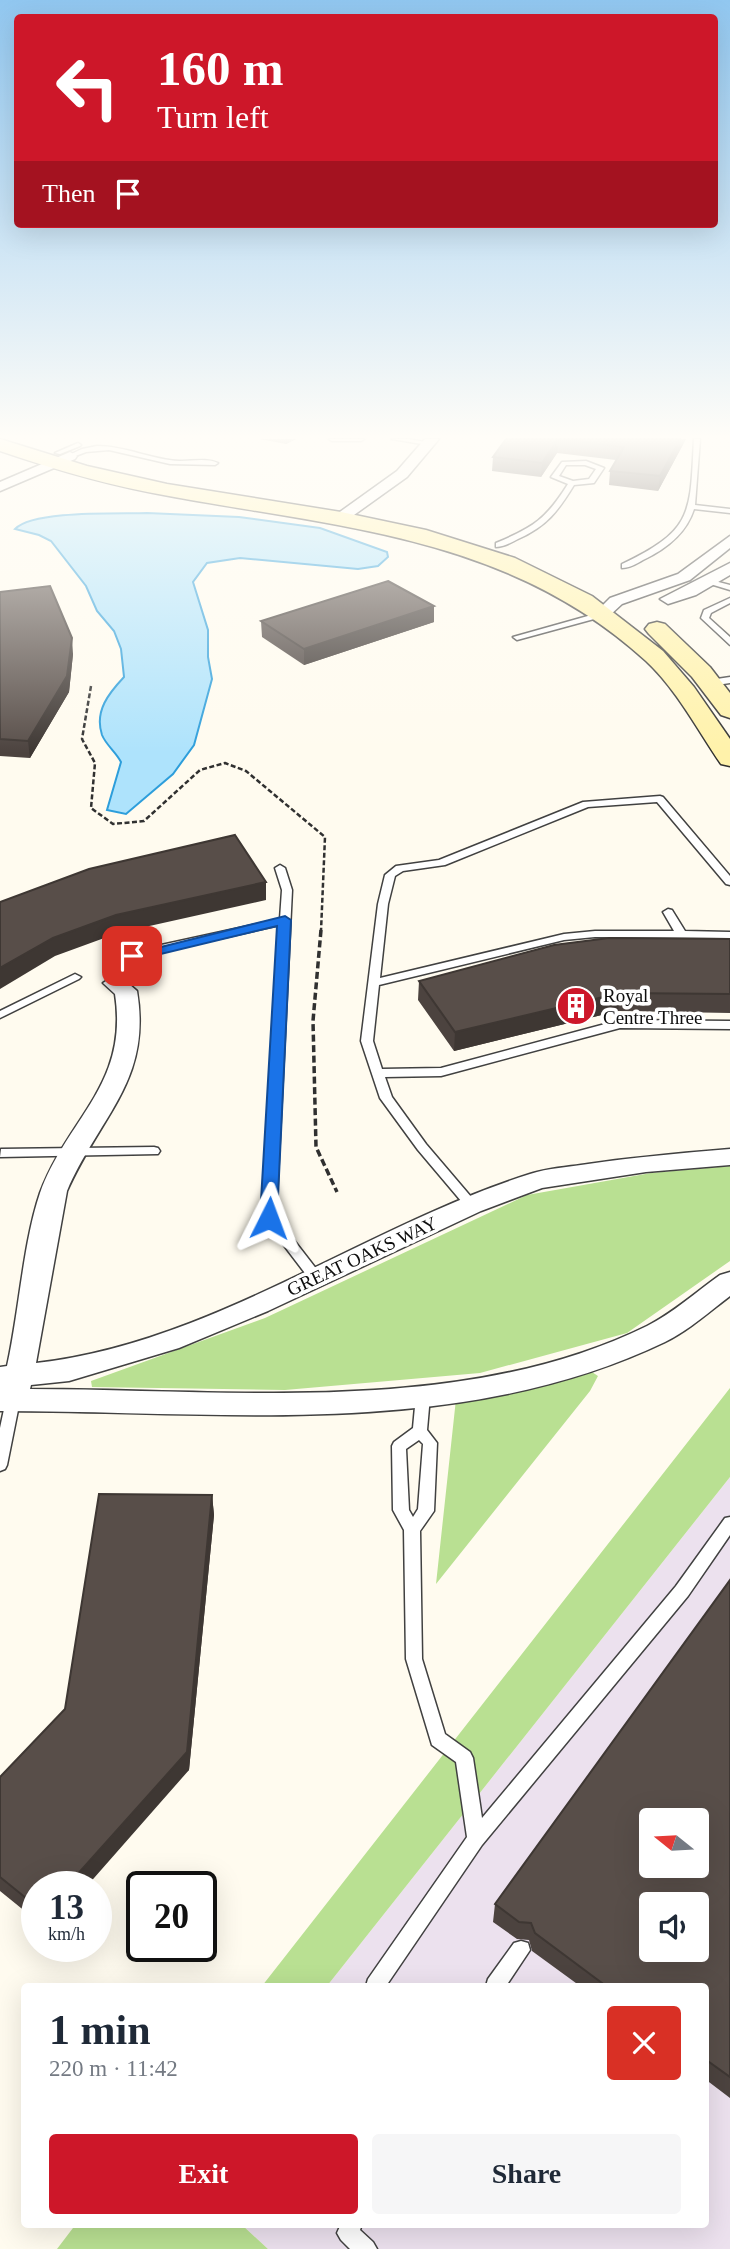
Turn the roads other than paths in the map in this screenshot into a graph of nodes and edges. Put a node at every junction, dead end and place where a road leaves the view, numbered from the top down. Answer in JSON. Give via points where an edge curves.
{"nodes":[{"id":1,"x":450,"y":544,"type":"edge"},
{"id":2,"x":496,"y":544,"type":"edge"},
{"id":3,"x":668,"y":544,"type":"edge"},
{"id":4,"x":726,"y":544,"type":"edge"},
{"id":5,"x":499,"y":545,"type":"joint"},
{"id":6,"x":625,"y":566,"type":"dead end"},
{"id":7,"x":730,"y":568,"type":"edge"},
{"id":8,"x":710,"y":582,"type":"junction"},
{"id":9,"x":730,"y":588,"type":"edge"},
{"id":10,"x":730,"y":600,"type":"edge"},
{"id":11,"x":617,"y":608,"type":"junction"},
{"id":12,"x":517,"y":637,"type":"dead end"},
{"id":13,"x":730,"y":642,"type":"edge"},
{"id":14,"x":720,"y":681,"type":"edge"},
{"id":15,"x":730,"y":710,"type":"edge"},
{"id":16,"x":730,"y":758,"type":"edge"},
{"id":17,"x":280,"y":868,"type":"dead end"},
{"id":18,"x":730,"y":882,"type":"edge"},
{"id":19,"x":668,"y":912,"type":"dead end"},
{"id":20,"x":285,"y":920,"type":"junction"},
{"id":21,"x":681,"y":934,"type":"junction"},
{"id":22,"x":730,"y":935,"type":"edge"},
{"id":23,"x":113,"y":972,"type":"joint"},
{"id":24,"x":75,"y":978,"type":"dead end"},
{"id":25,"x":373,"y":983,"type":"junction"},
{"id":26,"x":0,"y":1015,"type":"edge"},
{"id":27,"x":730,"y":1026,"type":"edge"},
{"id":28,"x":378,"y":1073,"type":"junction"},
{"id":29,"x":72,"y":1152,"type":"junction"},
{"id":30,"x":154,"y":1152,"type":"dead end"},
{"id":31,"x":1,"y":1153,"type":"edge"},
{"id":32,"x":730,"y":1157,"type":"edge"},
{"id":33,"x":472,"y":1205,"type":"junction"},
{"id":34,"x":316,"y":1278,"type":"junction"},
{"id":35,"x":730,"y":1282,"type":"edge"},
{"id":36,"x":8,"y":1388,"type":"edge"},
{"id":37,"x":423,"y":1396,"type":"junction"},
{"id":38,"x":420,"y":1432,"type":"junction"},
{"id":39,"x":0,"y":1465,"type":"edge"},
{"id":40,"x":730,"y":1523,"type":"edge"},
{"id":41,"x":412,"y":1530,"type":"junction"},
{"id":42,"x":475,"y":1839,"type":"junction"},
{"id":43,"x":521,"y":1950,"type":"dead end"},
{"id":44,"x":377,"y":1983,"type":"edge"},
{"id":45,"x":497,"y":1983,"type":"edge"},
{"id":46,"x":348,"y":2228,"type":"edge"},
{"id":47,"x":366,"y":2249,"type":"edge"}],
"edges":[{"from":1,"to":11,"type":"street"},
{"from":2,"to":5,"type":"street"},
{"from":3,"to":6,"type":"lane"},
{"from":4,"to":11,"type":"street","via":[[684,577]]},
{"from":5,"to":11,"type":"street","via":[[562,571]]},
{"from":7,"to":8,"type":"street"},
{"from":8,"to":9,"type":"lane"},
{"from":8,"to":11,"type":"street","via":[[690,592]]},
{"from":10,"to":13,"type":"lane","via":[[707,612],[705,618]]},
{"from":11,"to":12,"type":"lane"},
{"from":11,"to":14,"type":"street","via":[[670,640]]},
{"from":11,"to":16,"type":"street"},
{"from":14,"to":15,"type":"street"},
{"from":17,"to":20,"type":"lane","via":[[287,890]]},
{"from":18,"to":25,"type":"lane","via":[[660,799],[586,804],[441,863],[400,869],[390,875]]},
{"from":19,"to":21,"type":"lane"},
{"from":20,"to":23,"type":"lane","via":[[152,950]]},
{"from":20,"to":34,"type":"lane","via":[[269,1218]]},
{"from":21,"to":22,"type":"lane"},
{"from":21,"to":25,"type":"lane","via":[[564,937]]},
{"from":23,"to":29,"type":"street","via":[[127,991],[132,1010],[130,1044],[118,1083]]},
{"from":24,"to":26,"type":"lane"},
{"from":25,"to":28,"type":"lane","via":[[367,1041]]},
{"from":27,"to":28,"type":"lane","via":[[620,1024],[441,1072]]},
{"from":28,"to":33,"type":"lane","via":[[386,1098]]},
{"from":29,"to":30,"type":"lane"},
{"from":29,"to":31,"type":"lane"},
{"from":29,"to":36,"type":"street","via":[[53,1192]]},
{"from":32,"to":33,"type":"street","name":"GREAT OAKS WAY","via":[[571,1174],[519,1186]]},
{"from":33,"to":34,"type":"street","name":"GREAT OAKS WAY"},
{"from":34,"to":36,"type":"street","name":"GREAT OAKS WAY","via":[[134,1353]]},
{"from":35,"to":37,"type":"street","via":[[658,1333],[600,1358],[519,1381]]},
{"from":36,"to":37,"type":"street","via":[[243,1401]]},
{"from":36,"to":39,"type":"lane"},
{"from":37,"to":38,"type":"lane"},
{"from":38,"to":41,"type":"lane","via":[[430,1443],[426,1511]]},
{"from":38,"to":41,"type":"lane","via":[[399,1446],[401,1510]]},
{"from":40,"to":42,"type":"lane","via":[[682,1591]]},
{"from":41,"to":42,"type":"lane","via":[[414,1659],[438,1740],[464,1758]]},
{"from":42,"to":44,"type":"lane"},
{"from":43,"to":45,"type":"lane"},
{"from":46,"to":47,"type":"lane"}]}
